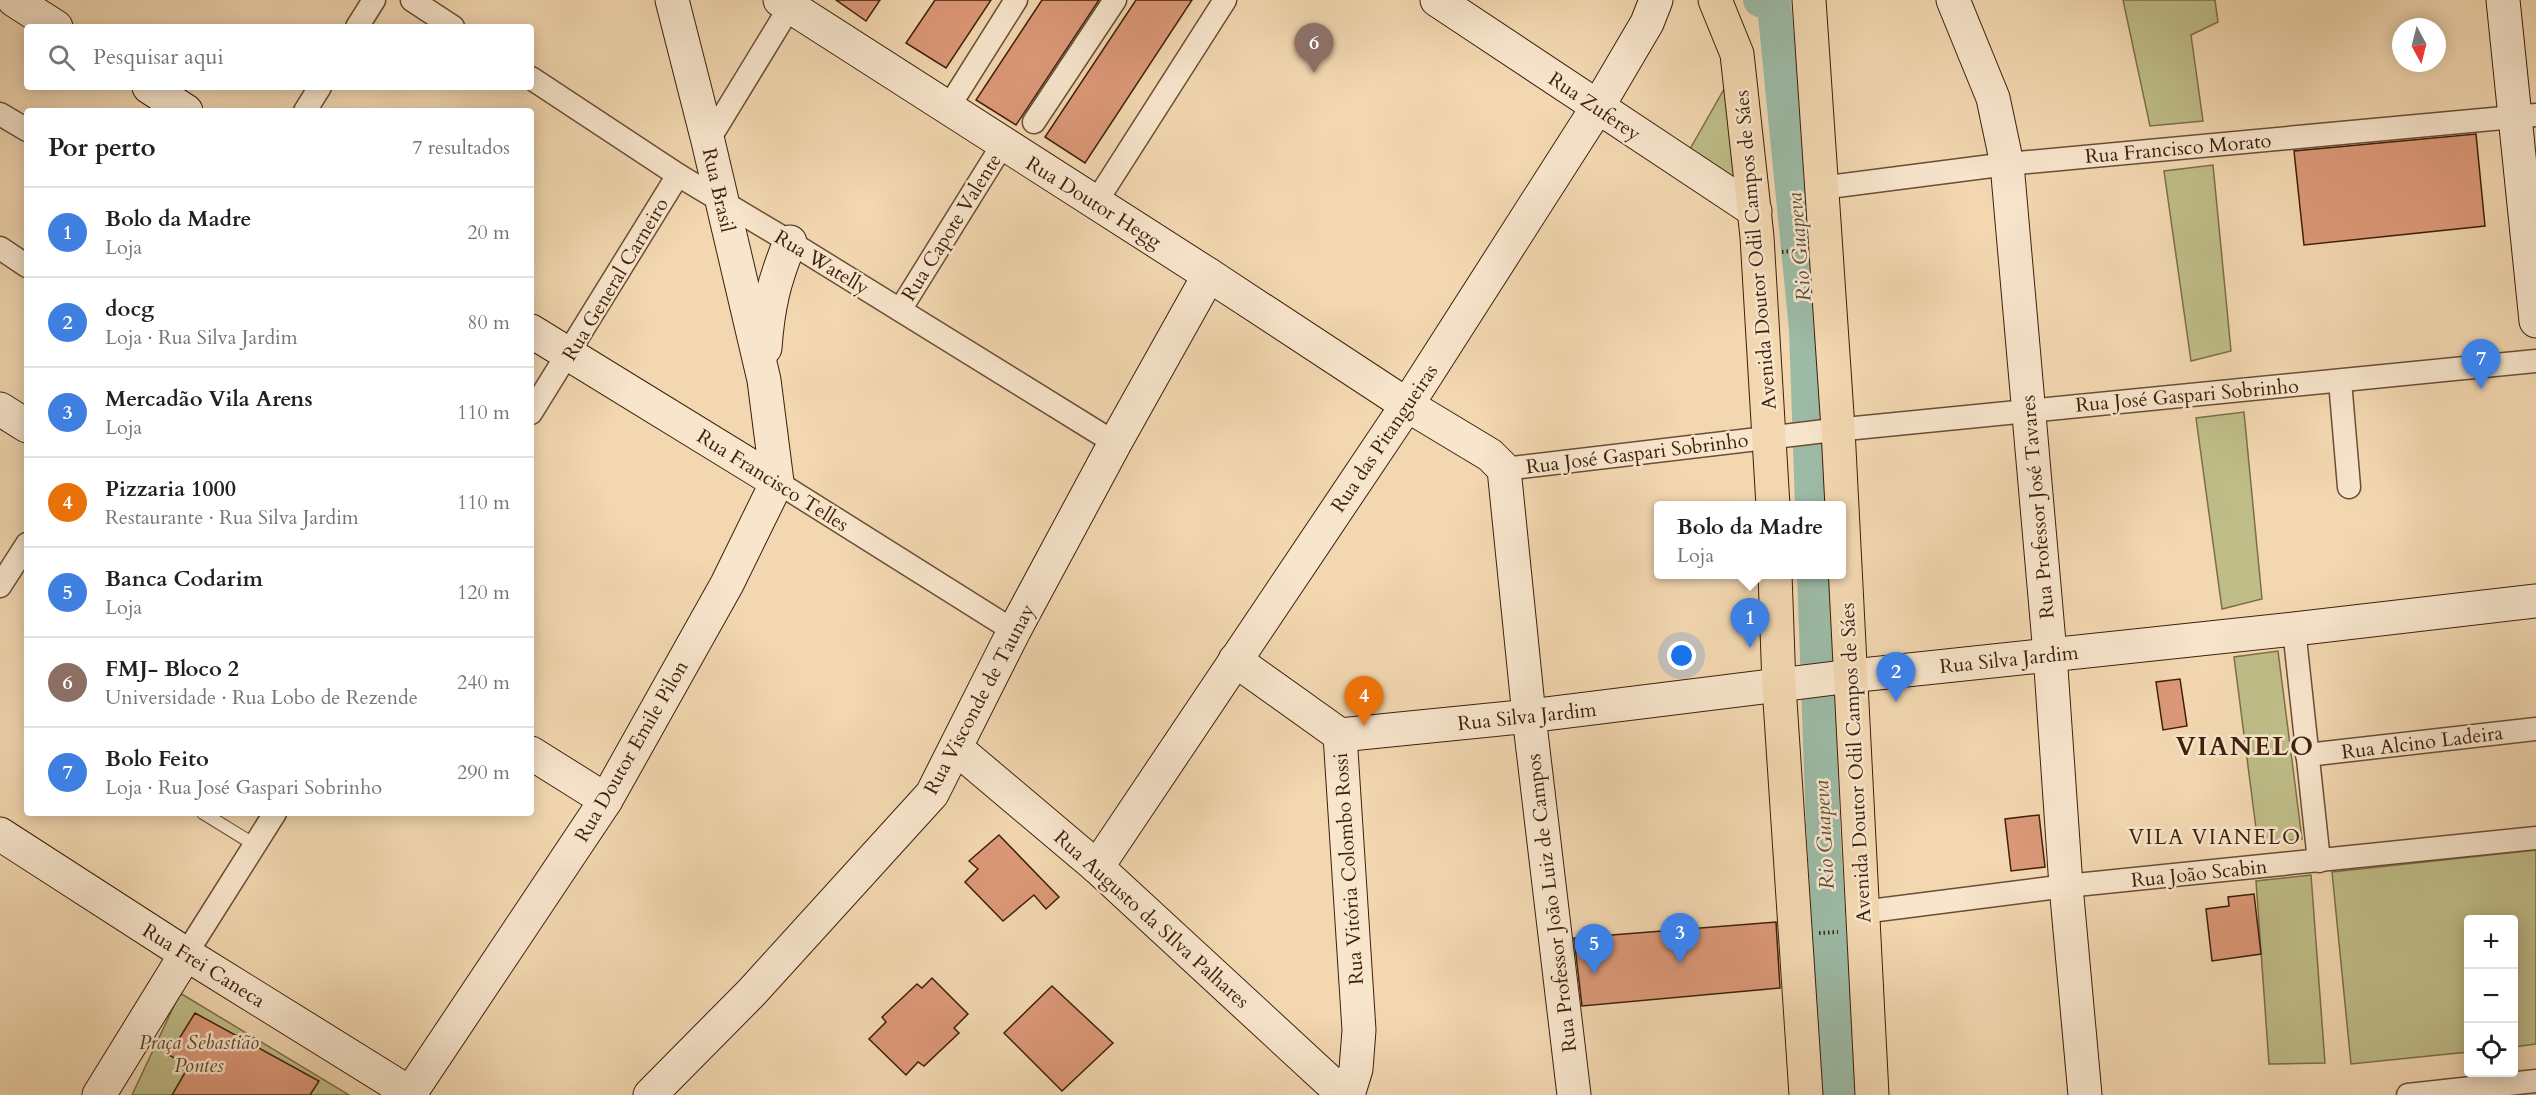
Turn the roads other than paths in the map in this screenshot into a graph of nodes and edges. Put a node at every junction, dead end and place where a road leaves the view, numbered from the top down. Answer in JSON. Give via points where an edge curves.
{"nodes":[{"id":1,"x":14,"y":0,"type":"edge"},
{"id":2,"x":374,"y":0,"type":"edge"},
{"id":3,"x":412,"y":0,"type":"edge"},
{"id":4,"x":672,"y":0,"type":"edge"},
{"id":5,"x":1016,"y":0,"type":"edge"},
{"id":6,"x":1115,"y":0,"type":"edge"},
{"id":7,"x":1225,"y":0,"type":"edge"},
{"id":8,"x":1437,"y":0,"type":"edge"},
{"id":9,"x":1656,"y":0,"type":"edge"},
{"id":10,"x":1809,"y":0,"type":"edge"},
{"id":11,"x":1953,"y":0,"type":"edge"},
{"id":12,"x":2503,"y":0,"type":"edge"},
{"id":13,"x":788,"y":2,"type":"edge"},
{"id":14,"x":1721,"y":6,"type":"edge"},
{"id":15,"x":51,"y":24,"type":"edge"},
{"id":16,"x":359,"y":24,"type":"edge"},
{"id":17,"x":448,"y":24,"type":"edge"},
{"id":18,"x":534,"y":80,"type":"edge"},
{"id":19,"x":154,"y":90,"type":"edge"},
{"id":20,"x":318,"y":90,"type":"edge"},
{"id":21,"x":181,"y":108,"type":"edge"},
{"id":22,"x":307,"y":108,"type":"edge"},
{"id":23,"x":948,"y":108,"type":"junction"},
{"id":24,"x":1597,"y":108,"type":"junction"},
{"id":25,"x":0,"y":114,"type":"edge"},
{"id":26,"x":2526,"y":116,"type":"edge"},
{"id":27,"x":1034,"y":122,"type":"dead end"},
{"id":28,"x":24,"y":128,"type":"edge"},
{"id":29,"x":708,"y":141,"type":"junction"},
{"id":30,"x":1003,"y":144,"type":"junction"},
{"id":31,"x":2007,"y":164,"type":"junction"},
{"id":32,"x":678,"y":176,"type":"junction"},
{"id":33,"x":1821,"y":188,"type":"junction"},
{"id":34,"x":720,"y":201,"type":"junction"},
{"id":35,"x":1096,"y":202,"type":"junction"},
{"id":36,"x":1755,"y":211,"type":"junction"},
{"id":37,"x":790,"y":242,"type":"junction"},
{"id":38,"x":0,"y":248,"type":"edge"},
{"id":39,"x":24,"y":264,"type":"edge"},
{"id":40,"x":1209,"y":275,"type":"junction"},
{"id":41,"x":900,"y":309,"type":"junction"},
{"id":42,"x":2536,"y":321,"type":"edge"},
{"id":43,"x":534,"y":333,"type":"edge"},
{"id":44,"x":568,"y":355,"type":"junction"},
{"id":45,"x":2536,"y":361,"type":"edge"},
{"id":46,"x":764,"y":380,"type":"junction"},
{"id":47,"x":2340,"y":381,"type":"junction"},
{"id":48,"x":1407,"y":405,"type":"junction"},
{"id":49,"x":534,"y":408,"type":"edge"},
{"id":50,"x":0,"y":409,"type":"edge"},
{"id":51,"x":2028,"y":410,"type":"junction"},
{"id":52,"x":24,"y":424,"type":"edge"},
{"id":53,"x":1831,"y":430,"type":"junction"},
{"id":54,"x":1777,"y":436,"type":"junction"},
{"id":55,"x":1115,"y":443,"type":"junction"},
{"id":56,"x":1503,"y":469,"type":"junction"},
{"id":57,"x":777,"y":482,"type":"junction"},
{"id":58,"x":2349,"y":487,"type":"dead end"},
{"id":59,"x":1773,"y":501,"type":"edge"},
{"id":60,"x":1827,"y":501,"type":"edge"},
{"id":61,"x":24,"y":549,"type":"edge"},
{"id":62,"x":1777,"y":579,"type":"edge"},
{"id":63,"x":1822,"y":579,"type":"edge"},
{"id":64,"x":0,"y":586,"type":"edge"},
{"id":65,"x":2536,"y":601,"type":"edge"},
{"id":66,"x":2294,"y":629,"type":"junction"},
{"id":67,"x":1014,"y":632,"type":"junction"},
{"id":68,"x":2050,"y":654,"type":"junction"},
{"id":69,"x":1235,"y":660,"type":"junction"},
{"id":70,"x":1816,"y":680,"type":"junction"},
{"id":71,"x":1528,"y":716,"type":"junction"},
{"id":72,"x":2536,"y":729,"type":"edge"},
{"id":73,"x":1340,"y":735,"type":"junction"},
{"id":74,"x":957,"y":748,"type":"junction"},
{"id":75,"x":534,"y":755,"type":"edge"},
{"id":76,"x":2307,"y":755,"type":"junction"},
{"id":77,"x":606,"y":800,"type":"junction"},
{"id":78,"x":208,"y":816,"type":"edge"},
{"id":79,"x":273,"y":816,"type":"edge"},
{"id":80,"x":0,"y":834,"type":"edge"},
{"id":81,"x":2536,"y":838,"type":"edge"},
{"id":82,"x":255,"y":845,"type":"junction"},
{"id":83,"x":2319,"y":861,"type":"junction"},
{"id":84,"x":1097,"y":867,"type":"junction"},
{"id":85,"x":2066,"y":886,"type":"junction"},
{"id":86,"x":1852,"y":922,"type":"junction"},
{"id":87,"x":186,"y":954,"type":"junction"},
{"id":88,"x":2536,"y":1081,"type":"edge"},
{"id":89,"x":99,"y":1095,"type":"edge"},
{"id":90,"x":411,"y":1095,"type":"edge"},
{"id":91,"x":650,"y":1095,"type":"edge"},
{"id":92,"x":1346,"y":1095,"type":"edge"},
{"id":93,"x":1574,"y":1095,"type":"edge"},
{"id":94,"x":1806,"y":1095,"type":"edge"},
{"id":95,"x":1872,"y":1095,"type":"edge"},
{"id":96,"x":2085,"y":1095,"type":"edge"},
{"id":97,"x":2408,"y":1095,"type":"edge"}],
"edges":[{"from":1,"to":15,"type":"street"},
{"from":2,"to":16,"type":"street"},
{"from":3,"to":17,"type":"street"},
{"from":4,"to":29,"type":"street","name":"Rua Brasil"},
{"from":5,"to":23,"type":"street"},
{"from":6,"to":27,"type":"street"},
{"from":7,"to":35,"type":"street"},
{"from":8,"to":24,"type":"street","name":"Rua Zuferey"},
{"from":9,"to":24,"type":"street","name":"Rua das Pitangueiras","via":[[1647,23]]},
{"from":10,"to":33,"type":"main road","name":"Avenida Doutor Odil Campos de Sáes"},
{"from":11,"to":31,"type":"street","name":"Rua Professor José Tavares","via":[[1993,98]]},
{"from":12,"to":26,"type":"street"},
{"from":13,"to":23,"type":"street","name":"Rua Doutor Hegg"},
{"from":13,"to":29,"type":"street"},
{"from":14,"to":36,"type":"main road","name":"Avenida Doutor Odil Campos de Sáes","via":[[1737,54]]},
{"from":18,"to":32,"type":"street","name":"Rua Watelly"},
{"from":19,"to":21,"type":"street"},
{"from":20,"to":22,"type":"street"},
{"from":23,"to":30,"type":"street","name":"Rua Doutor Hegg"},
{"from":24,"to":36,"type":"street","name":"Rua Zuferey"},
{"from":24,"to":48,"type":"street","name":"Rua das Pitangueiras"},
{"from":25,"to":28,"type":"street"},
{"from":26,"to":31,"type":"street","name":"Rua Francisco Morato"},
{"from":26,"to":42,"type":"street"},
{"from":29,"to":34,"type":"street","name":"Rua Brasil"},
{"from":30,"to":35,"type":"street","name":"Rua Doutor Hegg"},
{"from":30,"to":41,"type":"street","name":"Rua Capote Valente"},
{"from":31,"to":33,"type":"street","name":"Rua Francisco Morato"},
{"from":31,"to":51,"type":"street","name":"Rua Professor José Tavares"},
{"from":32,"to":34,"type":"street","name":"Rua Watelly"},
{"from":32,"to":44,"type":"street","name":"Rua General Carneiro"},
{"from":33,"to":53,"type":"main road","name":"Avenida Doutor Odil Campos de Sáes"},
{"from":34,"to":37,"type":"street","name":"Rua Watelly"},
{"from":34,"to":46,"type":"street","name":"Rua Brasil"},
{"from":35,"to":40,"type":"street","name":"Rua Doutor Hegg"},
{"from":36,"to":54,"type":"main road","name":"Avenida Doutor Odil Campos de Sáes"},
{"from":37,"to":41,"type":"street","name":"Rua Watelly"},
{"from":37,"to":46,"type":"street","via":[[767,311]]},
{"from":38,"to":39,"type":"street"},
{"from":40,"to":48,"type":"street","name":"Rua Doutor Hegg"},
{"from":40,"to":55,"type":"street","name":"Rua Visconde de Taunay"},
{"from":41,"to":55,"type":"street","name":"Rua Watelly"},
{"from":43,"to":44,"type":"street","name":"Rua Francisco Telles"},
{"from":44,"to":49,"type":"street","name":"Rua General Carneiro"},
{"from":44,"to":57,"type":"street","name":"Rua Francisco Telles"},
{"from":45,"to":47,"type":"street","name":"Rua José Gaspari Sobrinho"},
{"from":46,"to":57,"type":"street"},
{"from":47,"to":51,"type":"street","name":"Rua José Gaspari Sobrinho"},
{"from":47,"to":58,"type":"street"},
{"from":48,"to":56,"type":"street","via":[[1490,455]]},
{"from":48,"to":69,"type":"street","name":"Rua das Pitangueiras"},
{"from":50,"to":52,"type":"street"},
{"from":51,"to":53,"type":"street","name":"Rua José Gaspari Sobrinho"},
{"from":51,"to":68,"type":"street","name":"Rua Professor José Tavares"},
{"from":53,"to":54,"type":"street","name":"Rua José Gaspari Sobrinho"},
{"from":53,"to":60,"type":"main road","name":"Avenida Doutor Odil Campos de Sáes"},
{"from":54,"to":56,"type":"street","name":"Rua José Gaspari Sobrinho"},
{"from":54,"to":59,"type":"main road","name":"Avenida Doutor Odil Campos de Sáes"},
{"from":55,"to":67,"type":"street","name":"Rua Visconde de Taunay"},
{"from":56,"to":71,"type":"street","name":"Rua Professor João Luiz de Campos"},
{"from":57,"to":67,"type":"street","name":"Rua Francisco Telles"},
{"from":57,"to":77,"type":"street","name":"Rua Doutor Emile Pilon","via":[[727,584]]},
{"from":61,"to":64,"type":"street"},
{"from":62,"to":70,"type":"main road","name":"Avenida Doutor Odil Campos de Sáes"},
{"from":63,"to":70,"type":"main road","name":"Avenida Doutor Odil Campos de Sáes"},
{"from":65,"to":66,"type":"street","name":"Rua Silva Jardim"},
{"from":66,"to":68,"type":"street","name":"Rua Silva Jardim"},
{"from":66,"to":76,"type":"street"},
{"from":67,"to":74,"type":"street","name":"Rua Visconde de Taunay"},
{"from":68,"to":70,"type":"street","name":"Rua Silva Jardim"},
{"from":68,"to":85,"type":"street","name":"Rua Professor José Tavares"},
{"from":69,"to":73,"type":"street","name":"Rua Vitória Colombo Rossi"},
{"from":69,"to":84,"type":"street","name":"Rua das Pitangueiras"},
{"from":70,"to":71,"type":"street","name":"Rua Silva Jardim"},
{"from":70,"to":86,"type":"main road","name":"Avenida Doutor Odil Campos de Sáes"},
{"from":70,"to":94,"type":"main road","name":"Avenida Doutor Odil Campos de Sáes"},
{"from":71,"to":73,"type":"street","name":"Rua Silva Jardim"},
{"from":71,"to":93,"type":"street","name":"Rua Professor João Luiz de Campos"},
{"from":72,"to":76,"type":"street","name":"Rua Alcino Ladeira"},
{"from":73,"to":92,"type":"street","name":"Rua Vitória Colombo Rossi","via":[[1359,1030],[1356,1069]]},
{"from":74,"to":84,"type":"street","name":"Rua Augusto da SIlva Palhares"},
{"from":74,"to":91,"type":"street","name":"Rua Visconde de Taunay","via":[[932,794],[903,829]]},
{"from":75,"to":77,"type":"street"},
{"from":76,"to":83,"type":"street"},
{"from":77,"to":90,"type":"street","name":"Rua Doutor Emile Pilon"},
{"from":78,"to":82,"type":"lane"},
{"from":79,"to":82,"type":"street"},
{"from":80,"to":87,"type":"street","name":"Rua Frei Caneca"},
{"from":81,"to":83,"type":"street","name":"Rua João Scabin"},
{"from":82,"to":87,"type":"street"},
{"from":83,"to":85,"type":"street","name":"Rua João Scabin"},
{"from":84,"to":92,"type":"street","name":"Rua Augusto da SIlva Palhares"},
{"from":85,"to":86,"type":"street","name":"Rua João Scabin"},
{"from":85,"to":96,"type":"street","name":"Rua Professor José Tavares"},
{"from":86,"to":95,"type":"main road","name":"Avenida Doutor Odil Campos de Sáes"},
{"from":87,"to":89,"type":"street"},
{"from":87,"to":90,"type":"street","name":"Rua Frei Caneca"},
{"from":88,"to":97,"type":"street"}]}
